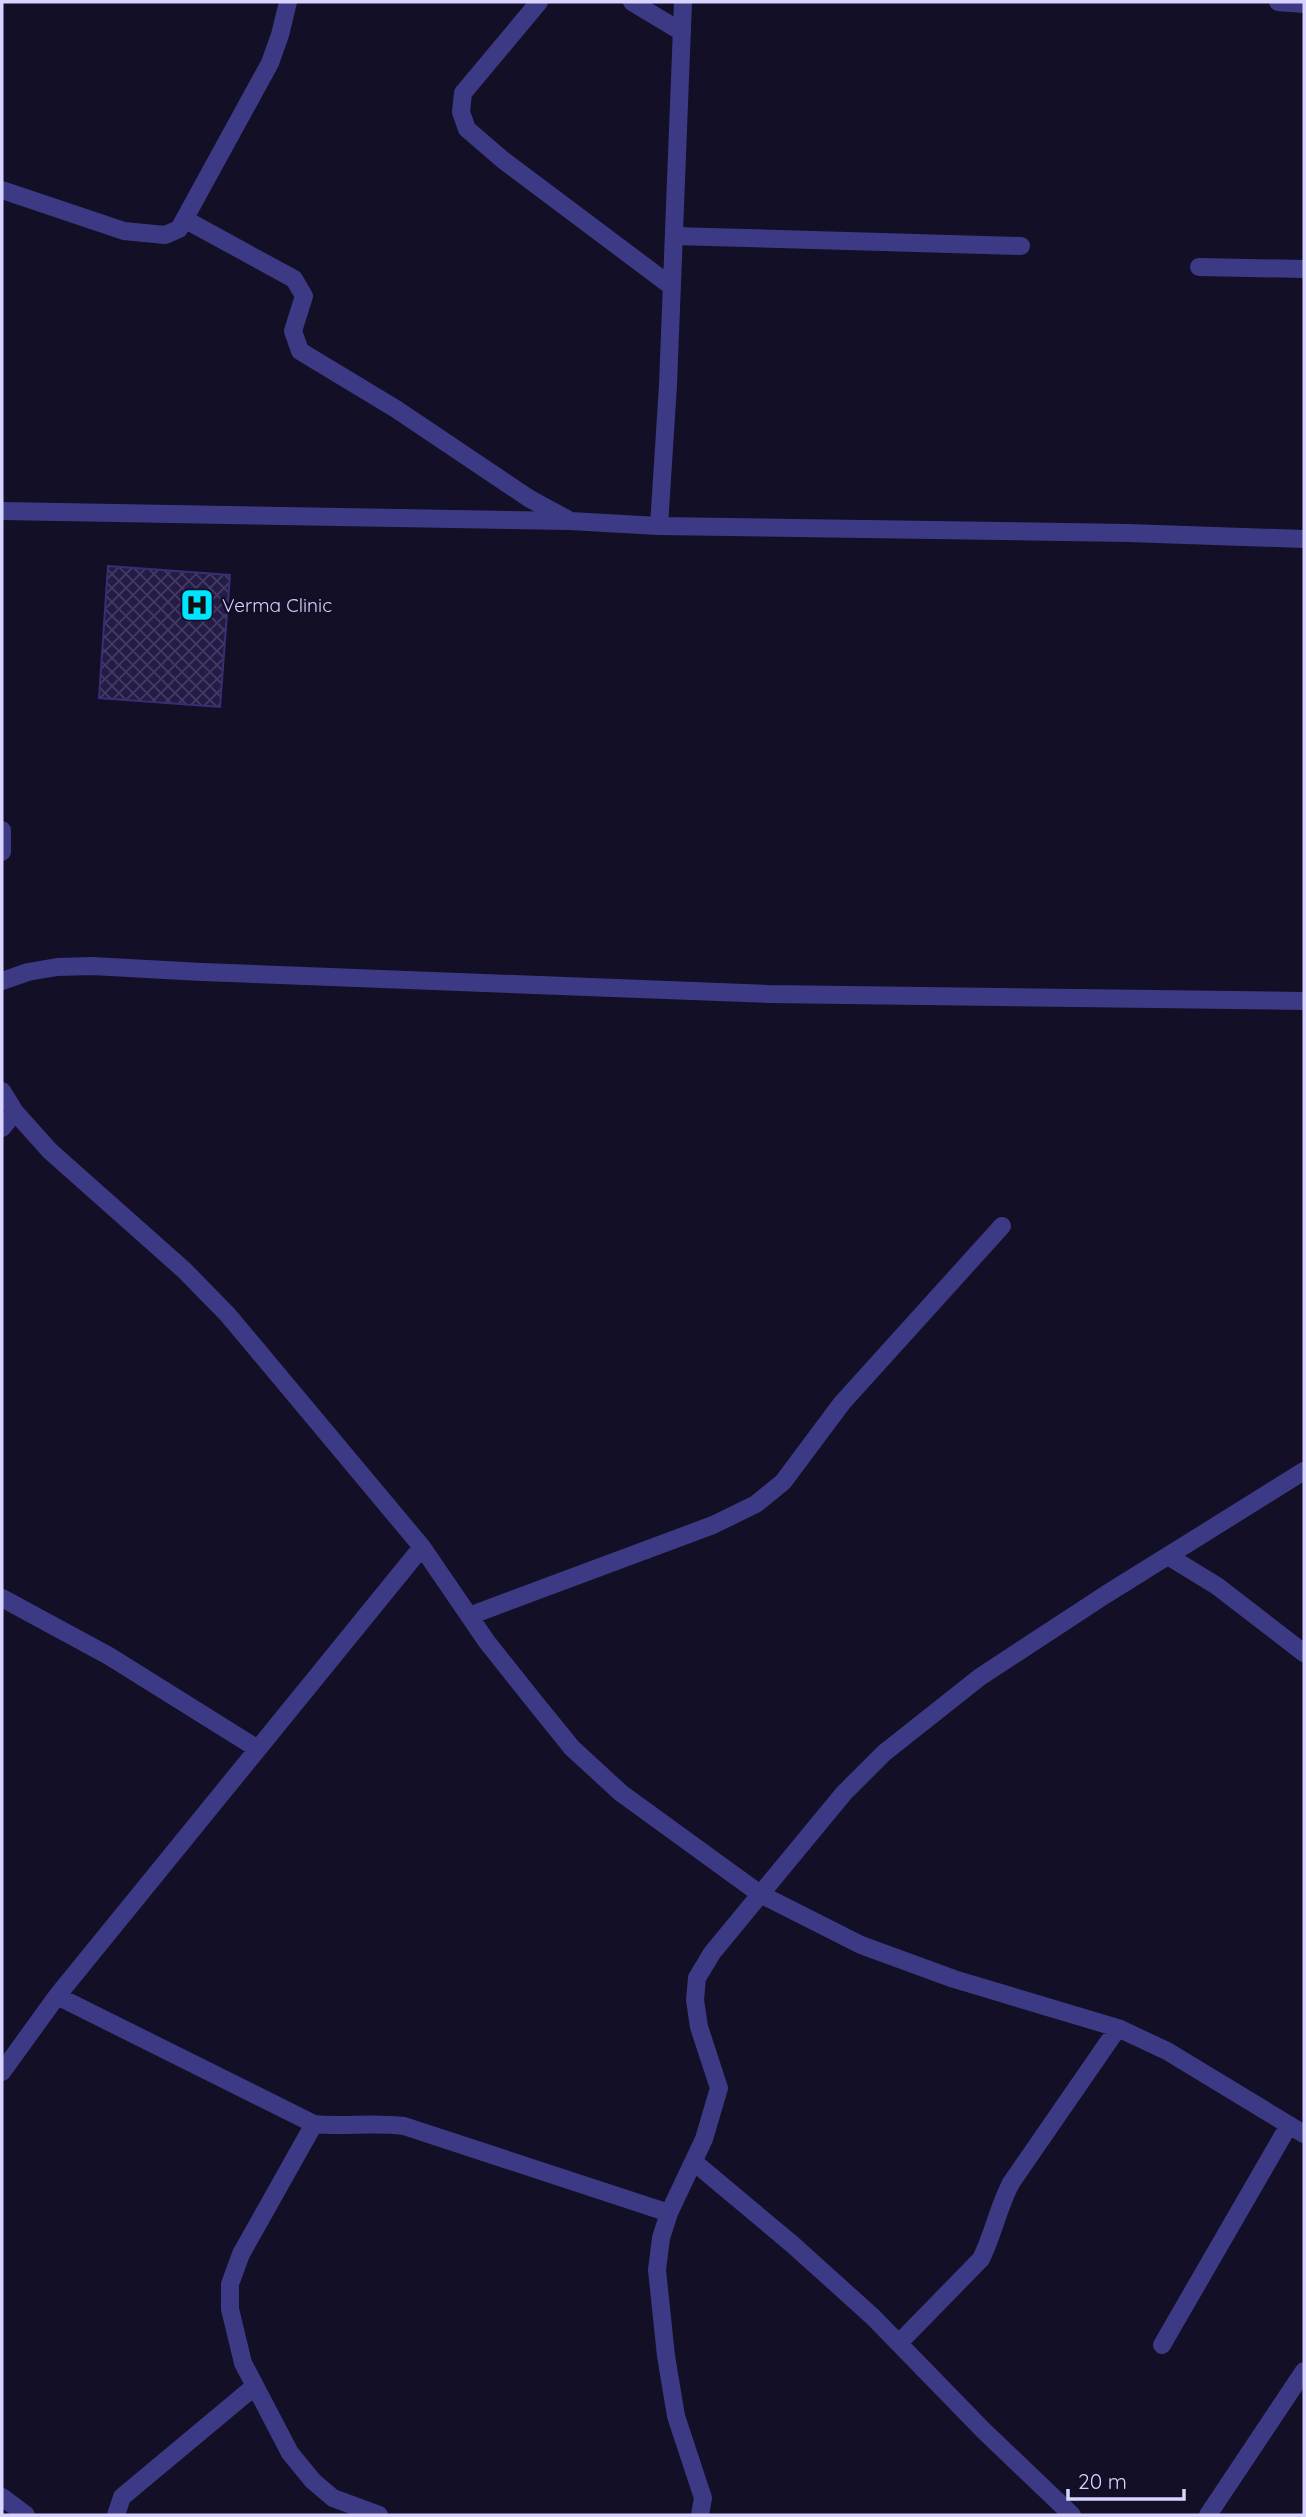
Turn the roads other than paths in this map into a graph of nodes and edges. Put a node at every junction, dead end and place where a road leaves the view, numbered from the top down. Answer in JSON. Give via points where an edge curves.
{"nodes":[{"id":1,"x":288,"y":2,"type":"edge"},
{"id":2,"x":539,"y":2,"type":"edge"},
{"id":3,"x":632,"y":2,"type":"edge"},
{"id":4,"x":683,"y":2,"type":"edge"},
{"id":5,"x":1278,"y":2,"type":"edge"},
{"id":6,"x":1304,"y":4,"type":"edge"},
{"id":7,"x":682,"y":32,"type":"junction"},
{"id":8,"x":2,"y":190,"type":"edge"},
{"id":9,"x":186,"y":220,"type":"junction"},
{"id":10,"x":674,"y":236,"type":"junction"},
{"id":11,"x":1021,"y":246,"type":"dead end"},
{"id":12,"x":1199,"y":267,"type":"dead end"},
{"id":13,"x":1304,"y":269,"type":"edge"},
{"id":14,"x":671,"y":286,"type":"junction"},
{"id":15,"x":2,"y":511,"type":"edge"},
{"id":16,"x":570,"y":521,"type":"junction"},
{"id":17,"x":659,"y":526,"type":"junction"},
{"id":18,"x":1304,"y":539,"type":"edge"},
{"id":19,"x":2,"y":830,"type":"edge"},
{"id":20,"x":2,"y":852,"type":"edge"},
{"id":21,"x":2,"y":981,"type":"edge"},
{"id":22,"x":1304,"y":1001,"type":"edge"},
{"id":23,"x":2,"y":1091,"type":"edge"},
{"id":24,"x":15,"y":1112,"type":"junction"},
{"id":25,"x":2,"y":1128,"type":"edge"},
{"id":26,"x":1002,"y":1226,"type":"dead end"},
{"id":27,"x":1304,"y":1471,"type":"edge"},
{"id":28,"x":422,"y":1547,"type":"junction"},
{"id":29,"x":1168,"y":1556,"type":"junction"},
{"id":30,"x":2,"y":1598,"type":"edge"},
{"id":31,"x":469,"y":1616,"type":"junction"},
{"id":32,"x":1304,"y":1653,"type":"edge"},
{"id":33,"x":258,"y":1749,"type":"junction"},
{"id":34,"x":761,"y":1894,"type":"junction"},
{"id":35,"x":57,"y":1996,"type":"junction"},
{"id":36,"x":1118,"y":2028,"type":"junction"},
{"id":37,"x":2,"y":2072,"type":"edge"},
{"id":38,"x":314,"y":2124,"type":"junction"},
{"id":39,"x":1297,"y":2129,"type":"edge"},
{"id":40,"x":694,"y":2162,"type":"junction"},
{"id":41,"x":669,"y":2213,"type":"junction"},
{"id":42,"x":899,"y":2343,"type":"junction"},
{"id":43,"x":1162,"y":2345,"type":"dead end"},
{"id":44,"x":1304,"y":2371,"type":"edge"},
{"id":45,"x":255,"y":2386,"type":"junction"},
{"id":46,"x":2,"y":2497,"type":"edge"},
{"id":47,"x":26,"y":2515,"type":"edge"},
{"id":48,"x":116,"y":2515,"type":"edge"},
{"id":49,"x":379,"y":2515,"type":"edge"},
{"id":50,"x":700,"y":2515,"type":"edge"},
{"id":51,"x":1072,"y":2515,"type":"edge"},
{"id":52,"x":1208,"y":2515,"type":"edge"}],
"edges":[{"from":1,"to":9,"type":"street","via":[[270,63]]},
{"from":2,"to":14,"type":"street","via":[[463,93],[461,112],[467,129]]},
{"from":3,"to":7,"type":"street"},
{"from":4,"to":7,"type":"street"},
{"from":5,"to":6,"type":"street"},
{"from":7,"to":10,"type":"street"},
{"from":8,"to":9,"type":"street","via":[[124,231],[165,235]]},
{"from":9,"to":16,"type":"street","via":[[294,279],[304,296],[293,331],[300,351]]},
{"from":10,"to":11,"type":"street"},
{"from":10,"to":14,"type":"street"},
{"from":12,"to":13,"type":"street"},
{"from":14,"to":17,"type":"street"},
{"from":15,"to":16,"type":"street"},
{"from":16,"to":17,"type":"street"},
{"from":17,"to":18,"type":"street"},
{"from":19,"to":20,"type":"street"},
{"from":21,"to":22,"type":"street","via":[[57,967],[92,966],[769,994]]},
{"from":23,"to":24,"type":"street"},
{"from":24,"to":25,"type":"street"},
{"from":24,"to":28,"type":"street","via":[[50,1151],[228,1315]]},
{"from":26,"to":31,"type":"street","via":[[842,1403],[783,1482],[756,1504],[713,1525]]},
{"from":27,"to":29,"type":"street"},
{"from":28,"to":31,"type":"street"},
{"from":28,"to":33,"type":"street"},
{"from":29,"to":32,"type":"street","via":[[1217,1586]]},
{"from":29,"to":34,"type":"street","via":[[980,1677],[884,1753]]},
{"from":30,"to":33,"type":"street","via":[[108,1656]]},
{"from":31,"to":34,"type":"street","via":[[572,1748],[621,1793]]},
{"from":33,"to":35,"type":"street"},
{"from":34,"to":36,"type":"street","via":[[861,1945],[954,1979]]},
{"from":34,"to":40,"type":"street","via":[[697,1978],[699,2027],[719,2088]]},
{"from":35,"to":37,"type":"street"},
{"from":35,"to":38,"type":"street"},
{"from":36,"to":39,"type":"street"},
{"from":36,"to":42,"type":"street","via":[[1011,2183],[981,2259]]},
{"from":38,"to":41,"type":"street","via":[[404,2126]]},
{"from":38,"to":45,"type":"street","via":[[241,2254],[230,2284],[230,2309],[243,2363]]},
{"from":39,"to":43,"type":"street"},
{"from":40,"to":41,"type":"street"},
{"from":40,"to":42,"type":"street"},
{"from":41,"to":50,"type":"street","via":[[657,2270],[666,2356],[677,2416],[703,2498]]},
{"from":42,"to":51,"type":"street"},
{"from":44,"to":52,"type":"street"},
{"from":45,"to":48,"type":"street","via":[[122,2497]]},
{"from":45,"to":49,"type":"street","via":[[290,2453],[313,2481],[333,2498]]},
{"from":46,"to":47,"type":"street"}]}
